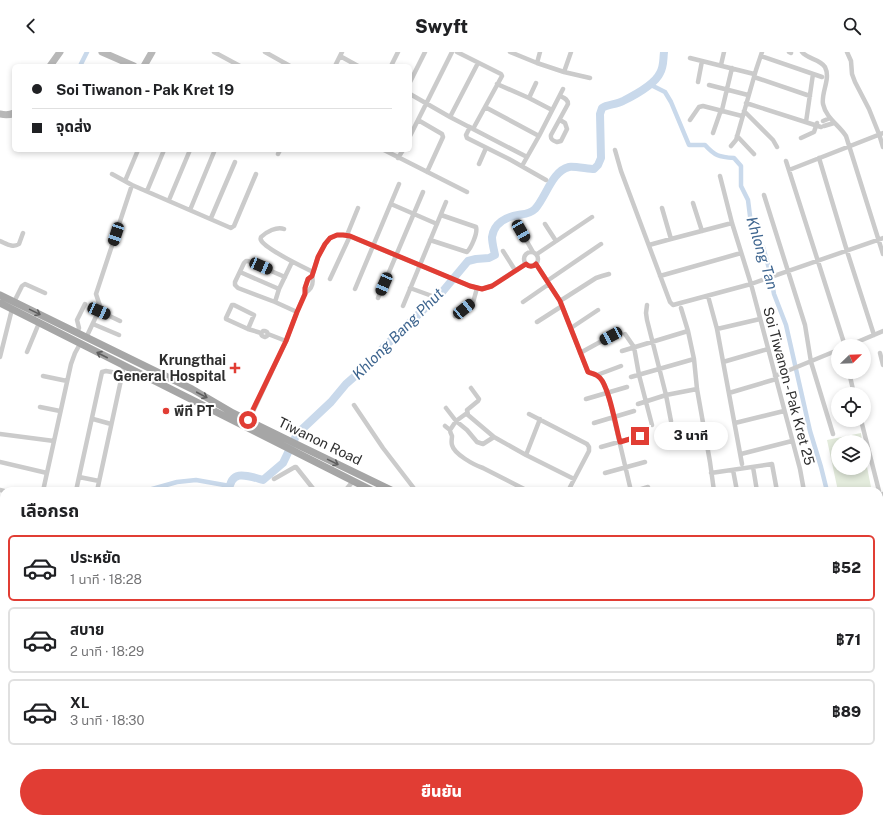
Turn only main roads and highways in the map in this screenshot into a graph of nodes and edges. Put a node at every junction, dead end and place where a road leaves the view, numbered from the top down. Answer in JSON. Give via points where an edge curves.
{"nodes":[{"id":1,"x":0,"y":295,"type":"edge"},
{"id":2,"x":0,"y":304,"type":"edge"},
{"id":3,"x":13,"y":306,"type":"junction"},
{"id":4,"x":289,"y":444,"type":"junction"},
{"id":5,"x":297,"y":449,"type":"junction"},
{"id":6,"x":365,"y":487,"type":"edge"},
{"id":7,"x":384,"y":487,"type":"edge"}],
"edges":[{"from":1,"to":3,"type":"main road","name":"Tiwanon Road"},
{"from":2,"to":3,"type":"main road","name":"Tiwanon Road"},
{"from":3,"to":4,"type":"main road","name":"Tiwanon Road","one_way":true,"via":[[77,333],[192,389]]},
{"from":4,"to":3,"type":"main road","name":"Tiwanon Road","one_way":true,"via":[[123,370]]},
{"from":4,"to":5,"type":"main road","name":"Tiwanon Road"},
{"from":5,"to":6,"type":"main road","name":"Tiwanon Road"},
{"from":5,"to":7,"type":"main road","name":"Tiwanon Road","one_way":true}]}
